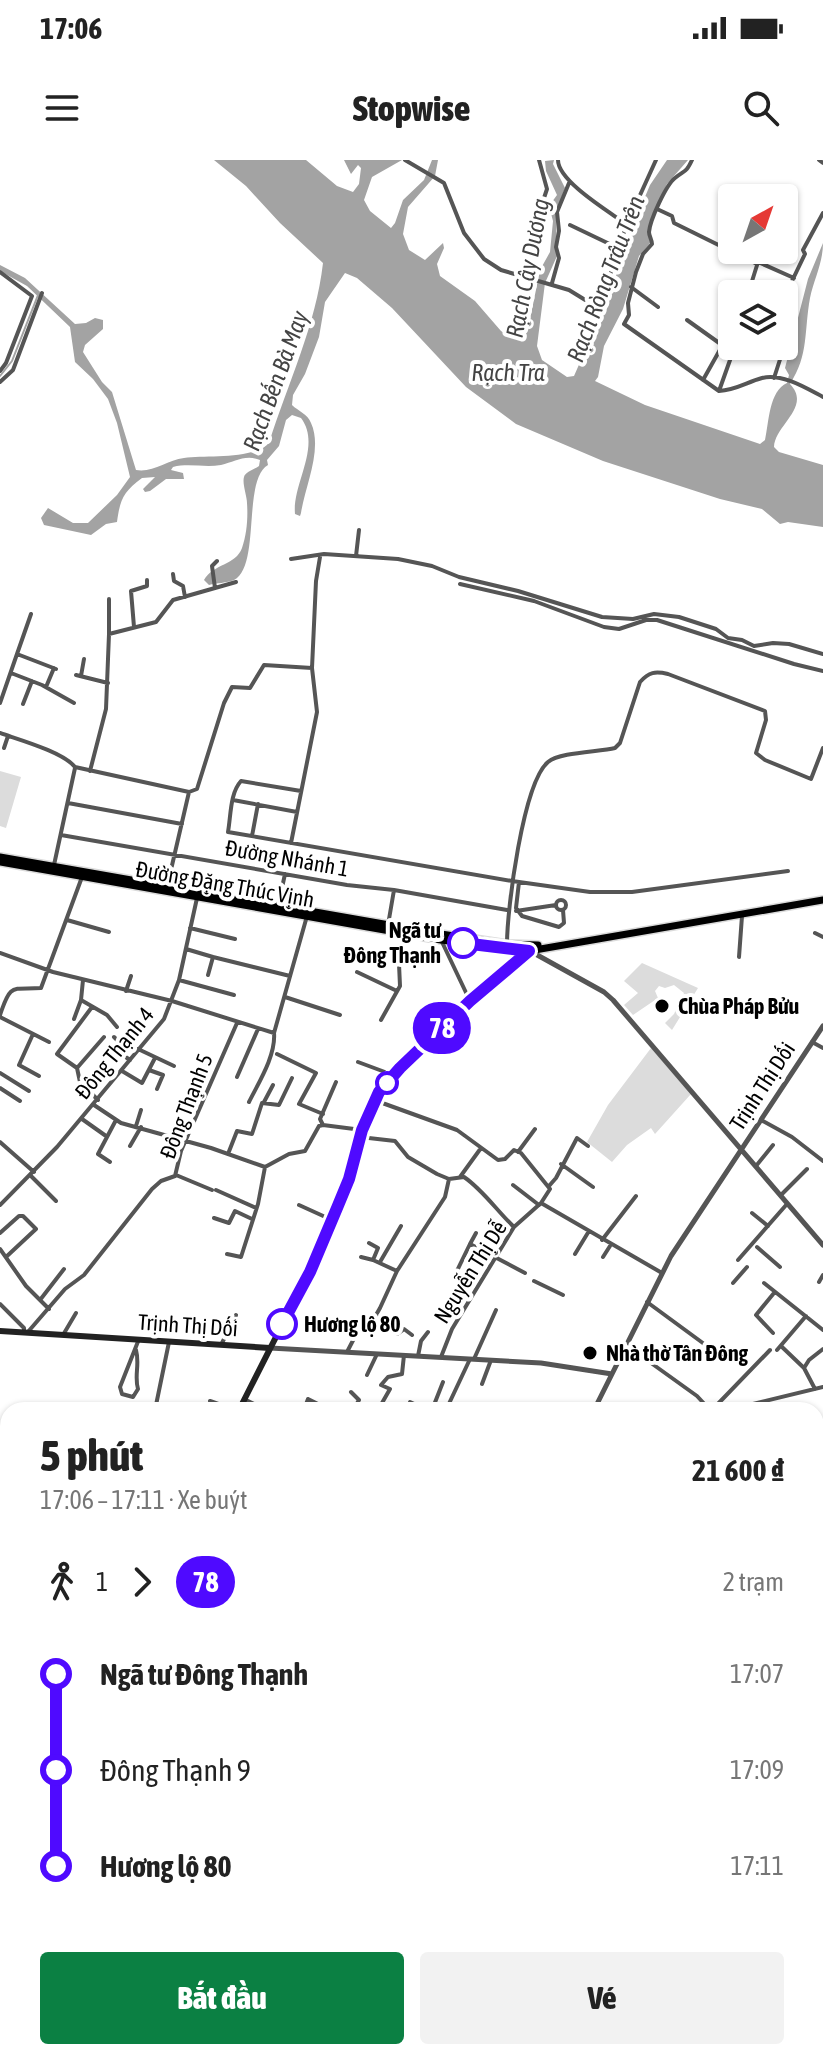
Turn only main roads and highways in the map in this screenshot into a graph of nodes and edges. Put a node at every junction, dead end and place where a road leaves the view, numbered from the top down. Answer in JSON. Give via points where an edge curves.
{"nodes":[{"id":1,"x":0,"y":859,"type":"edge"},
{"id":2,"x":54,"y":869,"type":"junction"},
{"id":3,"x":198,"y":894,"type":"junction"},
{"id":4,"x":823,"y":898,"type":"edge"},
{"id":5,"x":530,"y":948,"type":"junction"},
{"id":6,"x":0,"y":1331,"type":"edge"},
{"id":7,"x":270,"y":1348,"type":"junction"},
{"id":8,"x":242,"y":1402,"type":"edge"}],
"edges":[{"from":1,"to":2,"type":"main road","name":"Đường Đặng Thúc Vịnh"},
{"from":2,"to":3,"type":"main road","name":"Đường Đặng Thúc Vịnh"},
{"from":2,"to":3,"type":"main road","name":"Đường Đặng Thúc Vịnh"},
{"from":3,"to":5,"type":"main road","name":"Đường Đặng Thúc Vịnh"},
{"from":3,"to":5,"type":"main road","name":"Đường Đặng Thúc Vịnh","via":[[441,940]]},
{"from":4,"to":5,"type":"main road","name":"Đường Đặng Thúc Vịnh"},
{"from":4,"to":5,"type":"main road","name":"Đường Đặng Thúc Vịnh"},
{"from":5,"to":7,"type":"main road","via":[[393,1075],[374,1100],[332,1220]]},
{"from":6,"to":7,"type":"main road","name":"Trịnh Thị Dối"},
{"from":7,"to":8,"type":"main road"}]}
